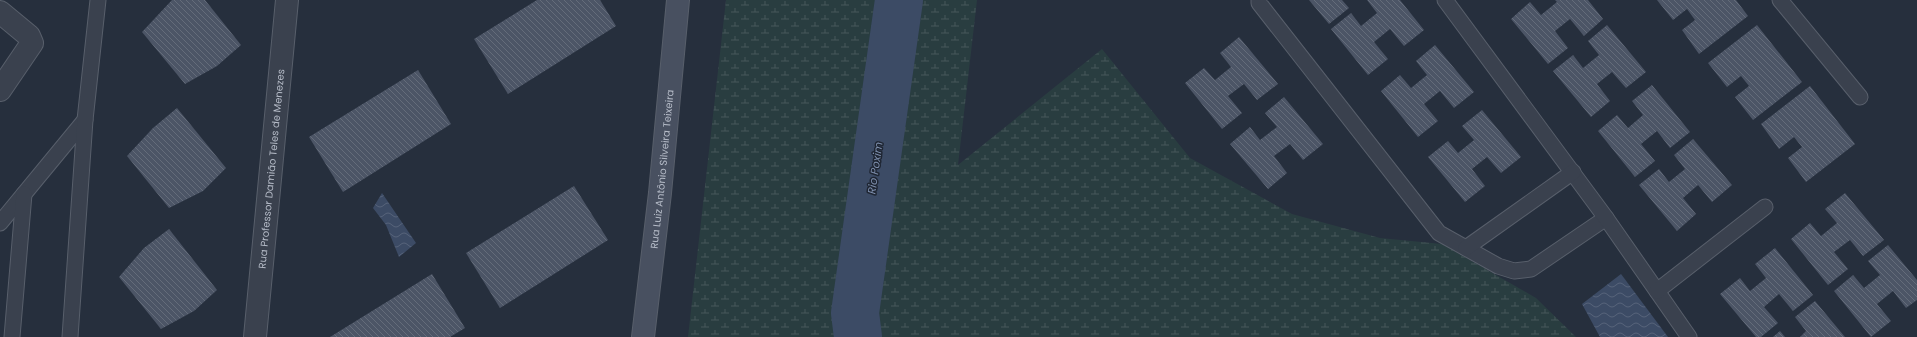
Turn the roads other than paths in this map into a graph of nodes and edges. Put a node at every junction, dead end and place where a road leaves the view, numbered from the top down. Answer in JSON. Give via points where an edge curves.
{"nodes":[{"id":1,"x":98,"y":0,"type":"edge"},
{"id":2,"x":287,"y":0,"type":"edge"},
{"id":3,"x":678,"y":0,"type":"edge"},
{"id":4,"x":1258,"y":0,"type":"edge"},
{"id":5,"x":1445,"y":0,"type":"edge"},
{"id":6,"x":1780,"y":0,"type":"edge"},
{"id":7,"x":0,"y":12,"type":"edge"},
{"id":8,"x":0,"y":90,"type":"edge"},
{"id":9,"x":1860,"y":97,"type":"dead end"},
{"id":10,"x":85,"y":120,"type":"junction"},
{"id":11,"x":1573,"y":172,"type":"junction"},
{"id":12,"x":24,"y":194,"type":"junction"},
{"id":13,"x":1765,"y":207,"type":"dead end"},
{"id":14,"x":1606,"y":218,"type":"junction"},
{"id":15,"x":0,"y":223,"type":"edge"},
{"id":16,"x":1466,"y":248,"type":"junction"},
{"id":17,"x":1657,"y":291,"type":"junction"},
{"id":18,"x":12,"y":337,"type":"edge"},
{"id":19,"x":70,"y":337,"type":"edge"},
{"id":20,"x":255,"y":337,"type":"edge"},
{"id":21,"x":643,"y":337,"type":"edge"},
{"id":22,"x":1689,"y":337,"type":"edge"}],
"edges":[{"from":1,"to":10,"type":"lane"},
{"from":2,"to":20,"type":"street","name":"Rua Professor Damião Teles de Menezes"},
{"from":3,"to":21,"type":"street","name":"Rua Luiz Antônio Silveira Teixeira","via":[[660,193]]},
{"from":4,"to":16,"type":"lane","via":[[1422,214],[1439,233]]},
{"from":5,"to":11,"type":"lane"},
{"from":6,"to":9,"type":"lane"},
{"from":7,"to":8,"type":"street","via":[[29,36],[32,43]]},
{"from":10,"to":12,"type":"lane"},
{"from":10,"to":19,"type":"lane"},
{"from":11,"to":14,"type":"lane"},
{"from":11,"to":16,"type":"lane"},
{"from":12,"to":15,"type":"lane"},
{"from":12,"to":18,"type":"lane"},
{"from":13,"to":17,"type":"lane"},
{"from":14,"to":16,"type":"lane","via":[[1530,269],[1514,271],[1498,266]]},
{"from":14,"to":17,"type":"lane"},
{"from":17,"to":22,"type":"lane"}]}
